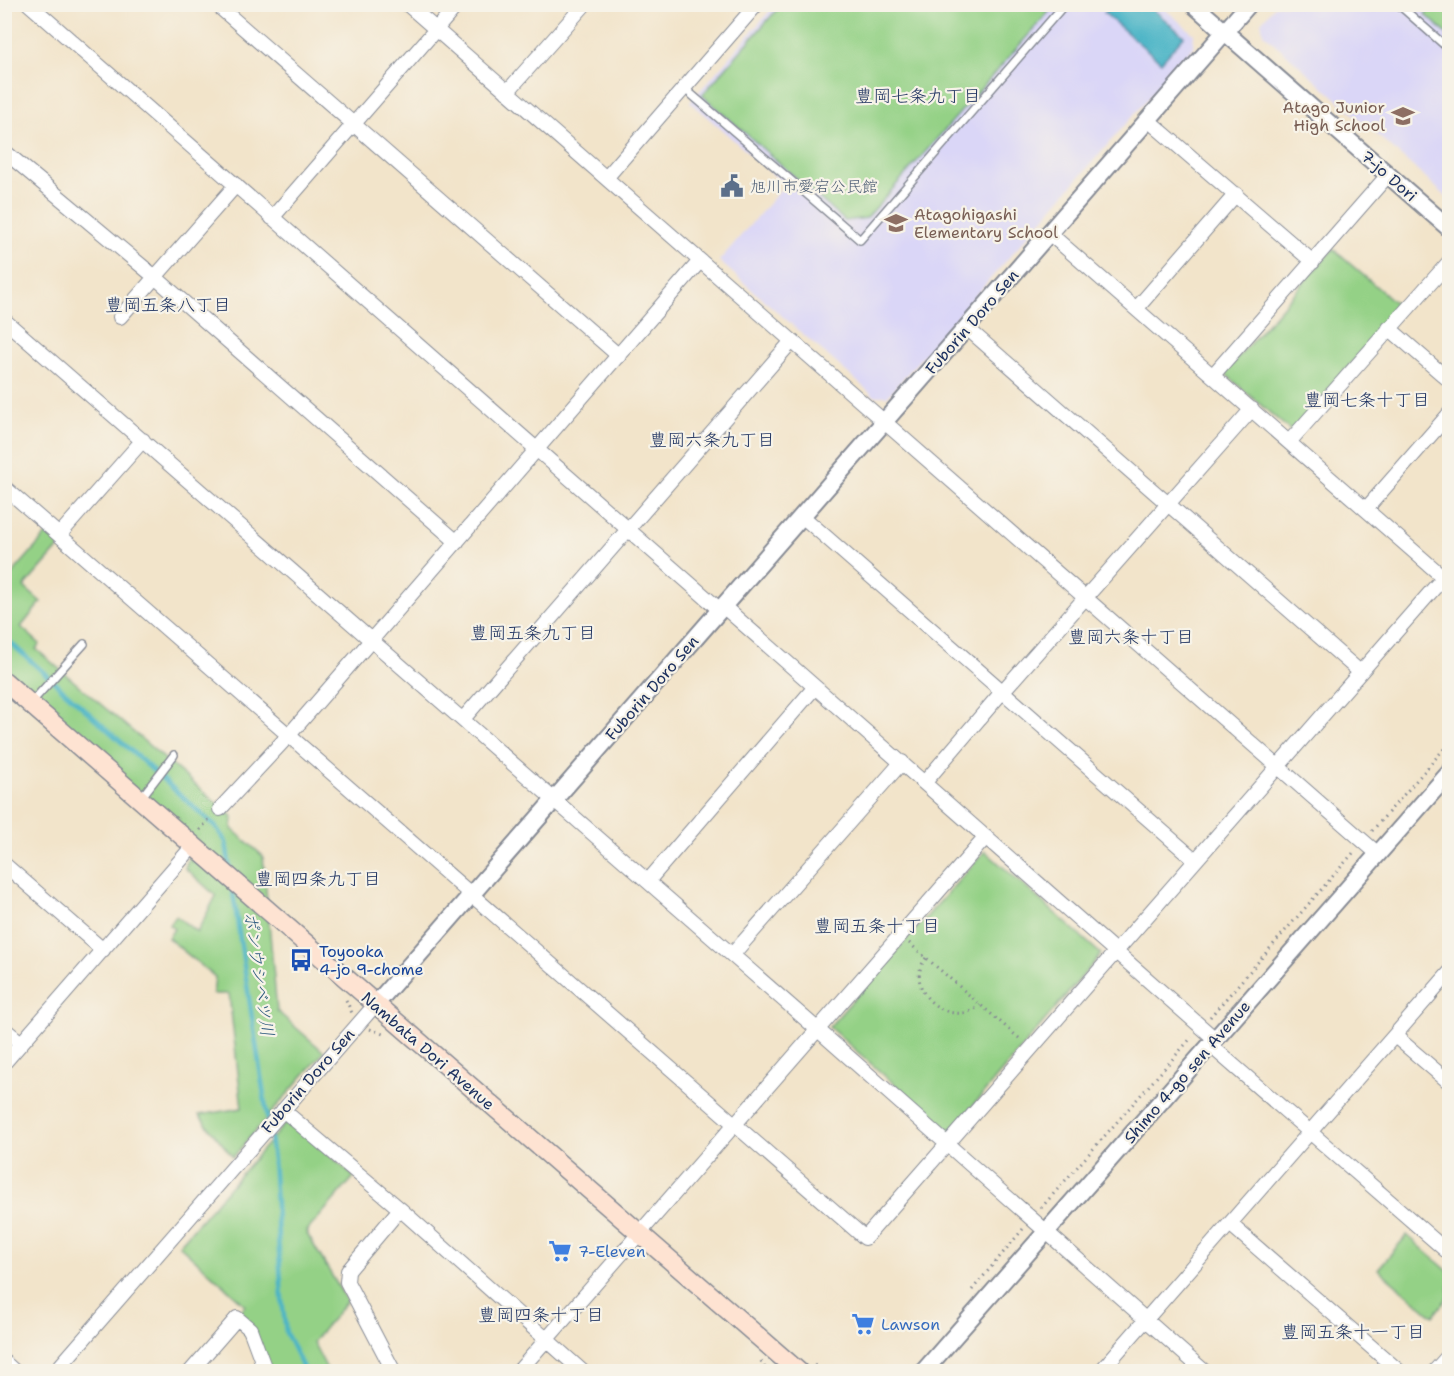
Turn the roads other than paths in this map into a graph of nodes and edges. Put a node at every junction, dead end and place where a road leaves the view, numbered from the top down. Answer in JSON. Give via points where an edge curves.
{"nodes":[{"id":1,"x":29,"y":4,"type":"edge"},
{"id":2,"x":216,"y":4,"type":"edge"},
{"id":3,"x":407,"y":4,"type":"edge"},
{"id":4,"x":458,"y":4,"type":"edge"},
{"id":5,"x":585,"y":4,"type":"edge"},
{"id":6,"x":757,"y":4,"type":"edge"},
{"id":7,"x":1065,"y":4,"type":"edge"},
{"id":8,"x":1193,"y":4,"type":"edge"},
{"id":9,"x":1249,"y":4,"type":"edge"},
{"id":10,"x":1398,"y":4,"type":"edge"},
{"id":11,"x":436,"y":30,"type":"junction"},
{"id":12,"x":1225,"y":32,"type":"junction"},
{"id":13,"x":1449,"y":50,"type":"edge"},
{"id":14,"x":684,"y":88,"type":"junction"},
{"id":15,"x":507,"y":92,"type":"junction"},
{"id":16,"x":1148,"y":120,"type":"junction"},
{"id":17,"x":354,"y":124,"type":"junction"},
{"id":18,"x":4,"y":151,"type":"edge"},
{"id":19,"x":1388,"y":175,"type":"junction"},
{"id":20,"x":606,"y":178,"type":"junction"},
{"id":21,"x":236,"y":185,"type":"junction"},
{"id":22,"x":1236,"y":194,"type":"junction"},
{"id":23,"x":272,"y":218,"type":"junction"},
{"id":24,"x":1449,"y":229,"type":"edge"},
{"id":25,"x":1049,"y":233,"type":"junction"},
{"id":26,"x":700,"y":261,"type":"junction"},
{"id":27,"x":1449,"y":261,"type":"edge"},
{"id":28,"x":1313,"y":262,"type":"junction"},
{"id":29,"x":155,"y":277,"type":"junction"},
{"id":30,"x":1137,"y":308,"type":"junction"},
{"id":31,"x":120,"y":317,"type":"dead end"},
{"id":32,"x":4,"y":320,"type":"edge"},
{"id":33,"x":967,"y":328,"type":"junction"},
{"id":34,"x":1389,"y":328,"type":"junction"},
{"id":35,"x":792,"y":341,"type":"junction"},
{"id":36,"x":619,"y":356,"type":"junction"},
{"id":37,"x":1213,"y":375,"type":"junction"},
{"id":38,"x":1449,"y":381,"type":"edge"},
{"id":39,"x":1252,"y":409,"type":"junction"},
{"id":40,"x":1449,"y":413,"type":"edge"},
{"id":41,"x":884,"y":422,"type":"junction"},
{"id":42,"x":143,"y":440,"type":"junction"},
{"id":43,"x":1289,"y":442,"type":"junction"},
{"id":44,"x":537,"y":450,"type":"junction"},
{"id":45,"x":4,"y":487,"type":"edge"},
{"id":46,"x":1168,"y":503,"type":"junction"},
{"id":47,"x":1366,"y":509,"type":"junction"},
{"id":48,"x":802,"y":516,"type":"junction"},
{"id":49,"x":628,"y":530,"type":"junction"},
{"id":50,"x":60,"y":534,"type":"junction"},
{"id":51,"x":457,"y":542,"type":"junction"},
{"id":52,"x":1447,"y":577,"type":"edge"},
{"id":53,"x":1084,"y":598,"type":"junction"},
{"id":54,"x":722,"y":608,"type":"junction"},
{"id":55,"x":371,"y":640,"type":"junction"},
{"id":56,"x":84,"y":644,"type":"dead end"},
{"id":57,"x":1360,"y":672,"type":"junction"},
{"id":58,"x":4,"y":681,"type":"edge"},
{"id":59,"x":815,"y":687,"type":"junction"},
{"id":60,"x":1002,"y":692,"type":"junction"},
{"id":61,"x":30,"y":704,"type":"junction"},
{"id":62,"x":463,"y":719,"type":"junction"},
{"id":63,"x":289,"y":735,"type":"junction"},
{"id":64,"x":174,"y":755,"type":"dead end"},
{"id":65,"x":902,"y":762,"type":"junction"},
{"id":66,"x":1278,"y":767,"type":"junction"},
{"id":67,"x":1449,"y":772,"type":"edge"},
{"id":68,"x":926,"y":782,"type":"junction"},
{"id":69,"x":145,"y":793,"type":"junction"},
{"id":70,"x":554,"y":800,"type":"junction"},
{"id":71,"x":220,"y":809,"type":"dead end"},
{"id":72,"x":986,"y":837,"type":"junction"},
{"id":73,"x":194,"y":846,"type":"junction"},
{"id":74,"x":1377,"y":854,"type":"junction"},
{"id":75,"x":1196,"y":860,"type":"junction"},
{"id":76,"x":4,"y":864,"type":"edge"},
{"id":77,"x":648,"y":881,"type":"junction"},
{"id":78,"x":472,"y":894,"type":"junction"},
{"id":79,"x":103,"y":950,"type":"junction"},
{"id":80,"x":1117,"y":951,"type":"junction"},
{"id":81,"x":732,"y":955,"type":"junction"},
{"id":82,"x":1449,"y":972,"type":"edge"},
{"id":83,"x":375,"y":1005,"type":"junction"},
{"id":84,"x":4,"y":1029,"type":"edge"},
{"id":85,"x":817,"y":1029,"type":"junction"},
{"id":86,"x":1395,"y":1036,"type":"junction"},
{"id":87,"x":1213,"y":1042,"type":"junction"},
{"id":88,"x":21,"y":1043,"type":"junction"},
{"id":89,"x":4,"y":1063,"type":"edge"},
{"id":90,"x":1449,"y":1083,"type":"edge"},
{"id":91,"x":281,"y":1112,"type":"junction"},
{"id":92,"x":735,"y":1124,"type":"junction"},
{"id":93,"x":1310,"y":1130,"type":"junction"},
{"id":94,"x":948,"y":1144,"type":"junction"},
{"id":95,"x":400,"y":1209,"type":"junction"},
{"id":96,"x":1230,"y":1224,"type":"junction"},
{"id":97,"x":1047,"y":1231,"type":"junction"},
{"id":98,"x":640,"y":1233,"type":"junction"},
{"id":99,"x":1449,"y":1254,"type":"edge"},
{"id":100,"x":1145,"y":1319,"type":"junction"},
{"id":101,"x":546,"y":1339,"type":"junction"},
{"id":102,"x":1449,"y":1354,"type":"edge"},
{"id":103,"x":4,"y":1362,"type":"edge"},
{"id":104,"x":15,"y":1371,"type":"edge"},
{"id":105,"x":55,"y":1371,"type":"edge"},
{"id":106,"x":190,"y":1371,"type":"edge"},
{"id":107,"x":266,"y":1371,"type":"edge"},
{"id":108,"x":394,"y":1371,"type":"edge"},
{"id":109,"x":518,"y":1371,"type":"edge"},
{"id":110,"x":583,"y":1371,"type":"edge"},
{"id":111,"x":799,"y":1371,"type":"edge"},
{"id":112,"x":923,"y":1371,"type":"edge"},
{"id":113,"x":1100,"y":1371,"type":"edge"},
{"id":114,"x":1205,"y":1371,"type":"edge"},
{"id":115,"x":1400,"y":1371,"type":"edge"},
{"id":116,"x":1434,"y":1371,"type":"edge"}],
"edges":[{"from":1,"to":21,"type":"street"},
{"from":2,"to":17,"type":"street"},
{"from":3,"to":11,"type":"street"},
{"from":4,"to":11,"type":"street"},
{"from":5,"to":15,"type":"street"},
{"from":6,"to":14,"type":"street"},
{"from":7,"to":14,"type":"lane","via":[[860,240]]},
{"from":8,"to":12,"type":"street","name":"7-jo Dori"},
{"from":9,"to":12,"type":"street","name":"Fuborin Doro Sen"},
{"from":10,"to":13,"type":"lane"},
{"from":11,"to":15,"type":"street"},
{"from":11,"to":17,"type":"street"},
{"from":12,"to":16,"type":"street","name":"Fuborin Doro Sen"},
{"from":12,"to":19,"type":"street","name":"7-jo Dori"},
{"from":14,"to":20,"type":"street"},
{"from":15,"to":20,"type":"street"},
{"from":16,"to":22,"type":"street"},
{"from":16,"to":25,"type":"street","name":"Fuborin Doro Sen"},
{"from":17,"to":23,"type":"street"},
{"from":17,"to":36,"type":"street"},
{"from":18,"to":29,"type":"street"},
{"from":19,"to":24,"type":"street","name":"7-jo Dori"},
{"from":19,"to":28,"type":"street"},
{"from":20,"to":26,"type":"street"},
{"from":21,"to":23,"type":"street"},
{"from":21,"to":29,"type":"street"},
{"from":22,"to":28,"type":"street"},
{"from":22,"to":30,"type":"street"},
{"from":23,"to":44,"type":"street"},
{"from":25,"to":30,"type":"street"},
{"from":25,"to":33,"type":"street","name":"Fuborin Doro Sen"},
{"from":26,"to":35,"type":"street"},
{"from":26,"to":36,"type":"street"},
{"from":27,"to":34,"type":"street"},
{"from":28,"to":37,"type":"street"},
{"from":29,"to":31,"type":"street"},
{"from":29,"to":51,"type":"street"},
{"from":30,"to":37,"type":"street"},
{"from":32,"to":42,"type":"street"},
{"from":33,"to":41,"type":"street","name":"Fuborin Doro Sen"},
{"from":33,"to":46,"type":"street"},
{"from":34,"to":38,"type":"street"},
{"from":34,"to":43,"type":"street"},
{"from":35,"to":41,"type":"street"},
{"from":35,"to":49,"type":"street"},
{"from":36,"to":44,"type":"street"},
{"from":37,"to":39,"type":"street"},
{"from":39,"to":43,"type":"street"},
{"from":39,"to":46,"type":"street"},
{"from":40,"to":47,"type":"street"},
{"from":41,"to":48,"type":"street","name":"Fuborin Doro Sen"},
{"from":41,"to":53,"type":"street"},
{"from":42,"to":50,"type":"street"},
{"from":42,"to":55,"type":"street"},
{"from":43,"to":47,"type":"street"},
{"from":44,"to":49,"type":"street"},
{"from":44,"to":51,"type":"street"},
{"from":45,"to":50,"type":"street"},
{"from":46,"to":53,"type":"street"},
{"from":46,"to":57,"type":"street"},
{"from":47,"to":52,"type":"street"},
{"from":48,"to":54,"type":"street","name":"Fuborin Doro Sen"},
{"from":48,"to":60,"type":"street"},
{"from":49,"to":54,"type":"street"},
{"from":49,"to":62,"type":"street"},
{"from":50,"to":63,"type":"street"},
{"from":51,"to":55,"type":"street"},
{"from":52,"to":57,"type":"street"},
{"from":53,"to":60,"type":"street"},
{"from":53,"to":66,"type":"street"},
{"from":54,"to":59,"type":"street"},
{"from":54,"to":70,"type":"street","name":"Fuborin Doro Sen"},
{"from":55,"to":62,"type":"street"},
{"from":55,"to":63,"type":"street"},
{"from":56,"to":61,"type":"lane"},
{"from":57,"to":66,"type":"street"},
{"from":58,"to":61,"type":"main road","name":"Nambata Dori Avenue"},
{"from":59,"to":65,"type":"street"},
{"from":59,"to":77,"type":"street"},
{"from":60,"to":68,"type":"street"},
{"from":60,"to":75,"type":"street"},
{"from":61,"to":69,"type":"main road","name":"Nambata Dori Avenue"},
{"from":62,"to":70,"type":"street"},
{"from":63,"to":71,"type":"street"},
{"from":63,"to":78,"type":"street"},
{"from":64,"to":69,"type":"lane"},
{"from":65,"to":68,"type":"street"},
{"from":65,"to":81,"type":"street"},
{"from":66,"to":74,"type":"street"},
{"from":66,"to":75,"type":"street"},
{"from":67,"to":74,"type":"street","name":"Shimo 4-go sen Avenue"},
{"from":68,"to":72,"type":"street"},
{"from":69,"to":73,"type":"main road","name":"Nambata Dori Avenue"},
{"from":70,"to":77,"type":"street"},
{"from":70,"to":78,"type":"street","name":"Fuborin Doro Sen"},
{"from":72,"to":80,"type":"street"},
{"from":72,"to":85,"type":"street"},
{"from":73,"to":79,"type":"street"},
{"from":73,"to":83,"type":"main road","name":"Nambata Dori Avenue"},
{"from":74,"to":87,"type":"street","name":"Shimo 4-go sen Avenue"},
{"from":75,"to":80,"type":"street"},
{"from":76,"to":79,"type":"street"},
{"from":77,"to":81,"type":"street"},
{"from":78,"to":83,"type":"street","name":"Fuborin Doro Sen"},
{"from":78,"to":92,"type":"street"},
{"from":79,"to":88,"type":"street"},
{"from":80,"to":87,"type":"street","via":[[1202,1026]]},
{"from":80,"to":94,"type":"street"},
{"from":81,"to":85,"type":"street"},
{"from":82,"to":86,"type":"street"},
{"from":83,"to":91,"type":"street","name":"Fuborin Doro Sen"},
{"from":83,"to":98,"type":"main road","name":"Nambata Dori Avenue"},
{"from":84,"to":88,"type":"street"},
{"from":85,"to":92,"type":"street"},
{"from":85,"to":94,"type":"street"},
{"from":86,"to":90,"type":"street"},
{"from":86,"to":93,"type":"street"},
{"from":87,"to":93,"type":"street"},
{"from":87,"to":97,"type":"street","name":"Shimo 4-go sen Avenue"},
{"from":88,"to":89,"type":"street"},
{"from":91,"to":95,"type":"street"},
{"from":91,"to":105,"type":"street","name":"Fuborin Doro Sen"},
{"from":92,"to":94,"type":"street","via":[[865,1238]]},
{"from":92,"to":98,"type":"street"},
{"from":93,"to":96,"type":"street"},
{"from":93,"to":99,"type":"street"},
{"from":94,"to":97,"type":"street"},
{"from":95,"to":101,"type":"street"},
{"from":95,"to":108,"type":"street","via":[[348,1271],[347,1282]]},
{"from":96,"to":100,"type":"street"},
{"from":96,"to":115,"type":"street"},
{"from":97,"to":100,"type":"street"},
{"from":97,"to":112,"type":"street","name":"Shimo 4-go sen Avenue"},
{"from":98,"to":101,"type":"street"},
{"from":98,"to":111,"type":"main road","name":"Nambata Dori Avenue"},
{"from":100,"to":113,"type":"street"},
{"from":100,"to":114,"type":"street"},
{"from":101,"to":109,"type":"street"},
{"from":101,"to":110,"type":"street"},
{"from":102,"to":116,"type":"street"},
{"from":103,"to":104,"type":"street"},
{"from":106,"to":107,"type":"street","via":[[237,1318],[250,1329]]}]}
